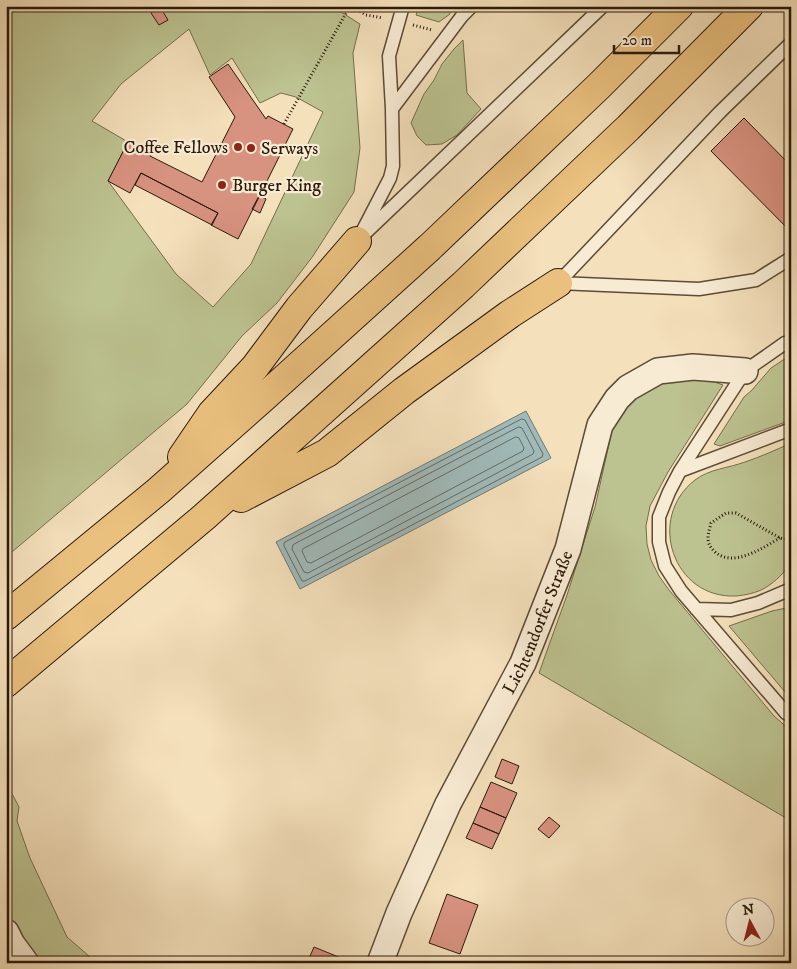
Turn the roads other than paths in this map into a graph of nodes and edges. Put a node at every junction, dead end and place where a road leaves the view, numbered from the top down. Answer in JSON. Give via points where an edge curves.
{"nodes":[{"id":1,"x":403,"y":6,"type":"edge"},
{"id":2,"x":472,"y":6,"type":"edge"},
{"id":3,"x":603,"y":6,"type":"edge"},
{"id":4,"x":678,"y":6,"type":"edge"},
{"id":5,"x":749,"y":6,"type":"edge"},
{"id":6,"x":791,"y":43,"type":"edge"},
{"id":7,"x":392,"y":109,"type":"junction"},
{"id":8,"x":357,"y":241,"type":"junction"},
{"id":9,"x":791,"y":258,"type":"edge"},
{"id":10,"x":558,"y":283,"type":"junction"},
{"id":11,"x":791,"y":342,"type":"edge"},
{"id":12,"x":745,"y":371,"type":"junction"},
{"id":13,"x":791,"y":429,"type":"edge"},
{"id":14,"x":680,"y":472,"type":"junction"},
{"id":15,"x":158,"y":491,"type":"junction"},
{"id":16,"x":204,"y":517,"type":"junction"},
{"id":17,"x":791,"y":589,"type":"edge"},
{"id":18,"x":696,"y":609,"type":"junction"},
{"id":19,"x":6,"y":616,"type":"edge"},
{"id":20,"x":6,"y":683,"type":"edge"},
{"id":21,"x":791,"y":716,"type":"edge"},
{"id":22,"x":6,"y":932,"type":"edge"},
{"id":23,"x":26,"y":963,"type":"edge"},
{"id":24,"x":380,"y":963,"type":"edge"}],
"edges":[{"from":1,"to":7,"type":"lane","via":[[389,56]]},
{"from":2,"to":7,"type":"lane"},
{"from":3,"to":8,"type":"lane"},
{"from":4,"to":15,"type":"highway","via":[[599,86],[430,246]]},
{"from":5,"to":16,"type":"highway","via":[[628,128],[470,278]]},
{"from":6,"to":10,"type":"lane","via":[[720,112]]},
{"from":7,"to":8,"type":"lane","via":[[393,166],[390,178]]},
{"from":8,"to":15,"type":"highway","via":[[299,308],[255,367],[212,412]]},
{"from":9,"to":10,"type":"lane","via":[[756,280],[699,288]]},
{"from":10,"to":16,"type":"highway","via":[[412,386],[327,453]]},
{"from":11,"to":12,"type":"lane"},
{"from":12,"to":14,"type":"lane"},
{"from":12,"to":24,"type":"street","name":"Lichtendorfer Straße","via":[[693,367],[658,371],[628,388],[600,425],[568,549],[523,663],[448,804]]},
{"from":13,"to":14,"type":"lane"},
{"from":14,"to":18,"type":"lane","via":[[659,517],[659,542],[665,566]]},
{"from":15,"to":19,"type":"highway"},
{"from":16,"to":20,"type":"highway"},
{"from":17,"to":18,"type":"lane","via":[[731,610]]},
{"from":18,"to":21,"type":"lane"},
{"from":22,"to":23,"type":"street"}]}
